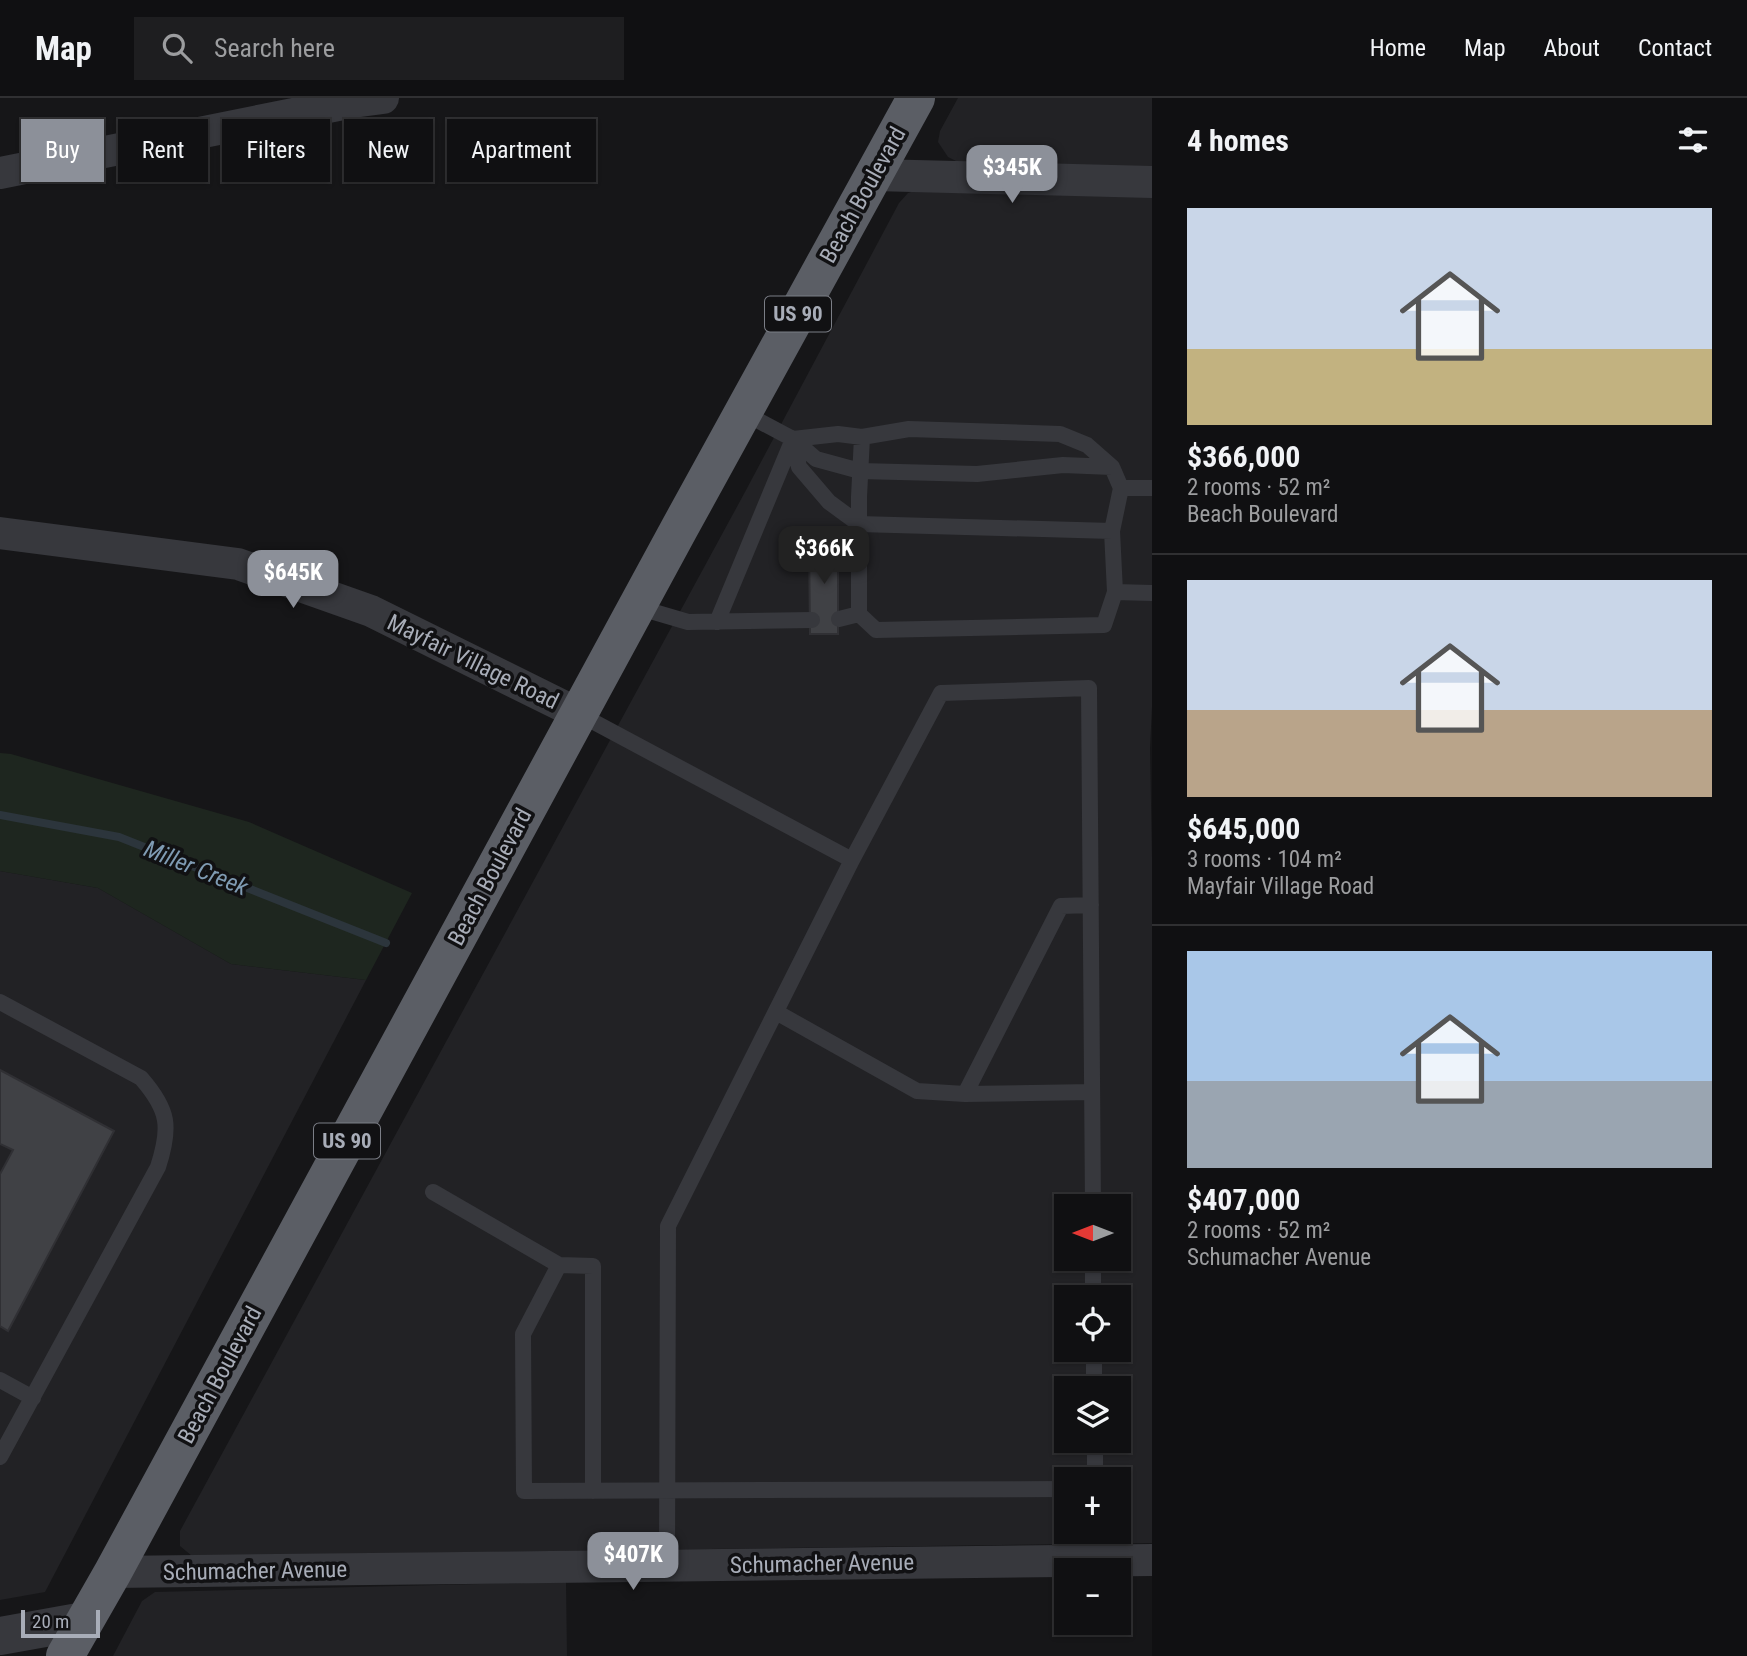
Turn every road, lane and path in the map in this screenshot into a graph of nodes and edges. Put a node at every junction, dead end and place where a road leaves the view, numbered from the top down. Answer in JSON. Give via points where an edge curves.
{"nodes":[{"id":1,"x":383,"y":98,"type":"edge"},
{"id":2,"x":916,"y":98,"type":"edge"},
{"id":3,"x":0,"y":173,"type":"edge"},
{"id":4,"x":874,"y":175,"type":"junction"},
{"id":5,"x":1152,"y":182,"type":"edge"},
{"id":6,"x":744,"y":413,"type":"junction"},
{"id":7,"x":862,"y":438,"type":"junction"},
{"id":8,"x":793,"y":439,"type":"junction"},
{"id":9,"x":1112,"y":467,"type":"junction"},
{"id":10,"x":860,"y":471,"type":"junction"},
{"id":11,"x":1121,"y":488,"type":"junction"},
{"id":12,"x":1152,"y":488,"type":"edge"},
{"id":13,"x":859,"y":524,"type":"junction"},
{"id":14,"x":1112,"y":531,"type":"junction"},
{"id":15,"x":0,"y":533,"type":"edge"},
{"id":16,"x":1115,"y":592,"type":"junction"},
{"id":17,"x":1152,"y":593,"type":"edge"},
{"id":18,"x":637,"y":607,"type":"junction"},
{"id":19,"x":859,"y":614,"type":"junction"},
{"id":20,"x":839,"y":619,"type":"dead end"},
{"id":21,"x":812,"y":620,"type":"dead end"},
{"id":22,"x":717,"y":622,"type":"junction"},
{"id":23,"x":579,"y":714,"type":"junction"},
{"id":24,"x":852,"y":860,"type":"junction"},
{"id":25,"x":1091,"y":905,"type":"junction"},
{"id":26,"x":0,"y":1002,"type":"edge"},
{"id":27,"x":776,"y":1012,"type":"junction"},
{"id":28,"x":1092,"y":1093,"type":"junction"},
{"id":29,"x":965,"y":1094,"type":"junction"},
{"id":30,"x":433,"y":1192,"type":"dead end"},
{"id":31,"x":1093,"y":1194,"type":"edge"},
{"id":32,"x":559,"y":1265,"type":"junction"},
{"id":33,"x":0,"y":1380,"type":"edge"},
{"id":34,"x":33,"y":1398,"type":"junction"},
{"id":35,"x":0,"y":1457,"type":"edge"},
{"id":36,"x":1054,"y":1489,"type":"edge"},
{"id":37,"x":593,"y":1491,"type":"junction"},
{"id":38,"x":667,"y":1491,"type":"junction"},
{"id":39,"x":1152,"y":1560,"type":"edge"},
{"id":40,"x":667,"y":1565,"type":"junction"},
{"id":41,"x":113,"y":1572,"type":"junction"},
{"id":42,"x":85,"y":1621,"type":"junction"},
{"id":43,"x":0,"y":1636,"type":"edge"},
{"id":44,"x":65,"y":1656,"type":"edge"}],
"edges":[{"from":1,"to":3,"type":"street"},
{"from":2,"to":4,"type":"highway","name":"Beach Boulevard","number":"US 90"},
{"from":4,"to":5,"type":"street"},
{"from":4,"to":6,"type":"highway","name":"Beach Boulevard","number":"US 90"},
{"from":6,"to":8,"type":"lane"},
{"from":6,"to":18,"type":"highway","name":"Beach Boulevard","number":"US 90"},
{"from":7,"to":8,"type":"lane","via":[[838,434]]},
{"from":7,"to":9,"type":"lane","via":[[909,429],[1060,434],[1087,445]]},
{"from":7,"to":10,"type":"lane"},
{"from":8,"to":10,"type":"lane","via":[[816,459]]},
{"from":8,"to":13,"type":"lane","via":[[799,467],[829,502]]},
{"from":8,"to":22,"type":"lane"},
{"from":9,"to":10,"type":"lane","via":[[1063,465],[977,474]]},
{"from":9,"to":11,"type":"lane"},
{"from":10,"to":13,"type":"lane"},
{"from":11,"to":12,"type":"lane"},
{"from":11,"to":14,"type":"lane"},
{"from":13,"to":14,"type":"lane"},
{"from":13,"to":19,"type":"lane"},
{"from":14,"to":16,"type":"lane"},
{"from":15,"to":23,"type":"street","name":"Mayfair Village Road","via":[[238,564],[371,611]]},
{"from":16,"to":17,"type":"lane"},
{"from":16,"to":19,"type":"lane","via":[[1104,625],[876,630]]},
{"from":18,"to":22,"type":"lane","via":[[688,622]]},
{"from":18,"to":23,"type":"highway","name":"Beach Boulevard","number":"US 90"},
{"from":19,"to":20,"type":"lane"},
{"from":21,"to":22,"type":"lane"},
{"from":23,"to":24,"type":"lane"},
{"from":23,"to":41,"type":"highway","name":"Beach Boulevard","number":"US 90"},
{"from":24,"to":25,"type":"lane","via":[[941,694],[1089,688]]},
{"from":24,"to":27,"type":"lane"},
{"from":25,"to":28,"type":"lane"},
{"from":25,"to":29,"type":"lane","via":[[1061,906]]},
{"from":26,"to":34,"type":"lane","via":[[141,1078],[156,1095],[167,1119],[166,1144],[158,1167]]},
{"from":27,"to":29,"type":"lane","via":[[917,1091]]},
{"from":27,"to":38,"type":"lane","via":[[668,1226]]},
{"from":28,"to":29,"type":"lane"},
{"from":28,"to":31,"type":"lane"},
{"from":30,"to":32,"type":"lane"},
{"from":32,"to":37,"type":"lane","via":[[593,1266]]},
{"from":32,"to":37,"type":"lane","via":[[523,1334],[524,1491]]},
{"from":33,"to":34,"type":"lane"},
{"from":34,"to":35,"type":"lane"},
{"from":36,"to":38,"type":"lane"},
{"from":37,"to":38,"type":"lane"},
{"from":38,"to":40,"type":"lane"},
{"from":39,"to":40,"type":"street","name":"Schumacher Avenue"},
{"from":40,"to":41,"type":"street","name":"Schumacher Avenue"},
{"from":41,"to":42,"type":"highway","name":"Beach Boulevard","number":"US 90"},
{"from":42,"to":43,"type":"street"},
{"from":42,"to":44,"type":"highway","name":"Beach Boulevard","number":"US 90"}]}
